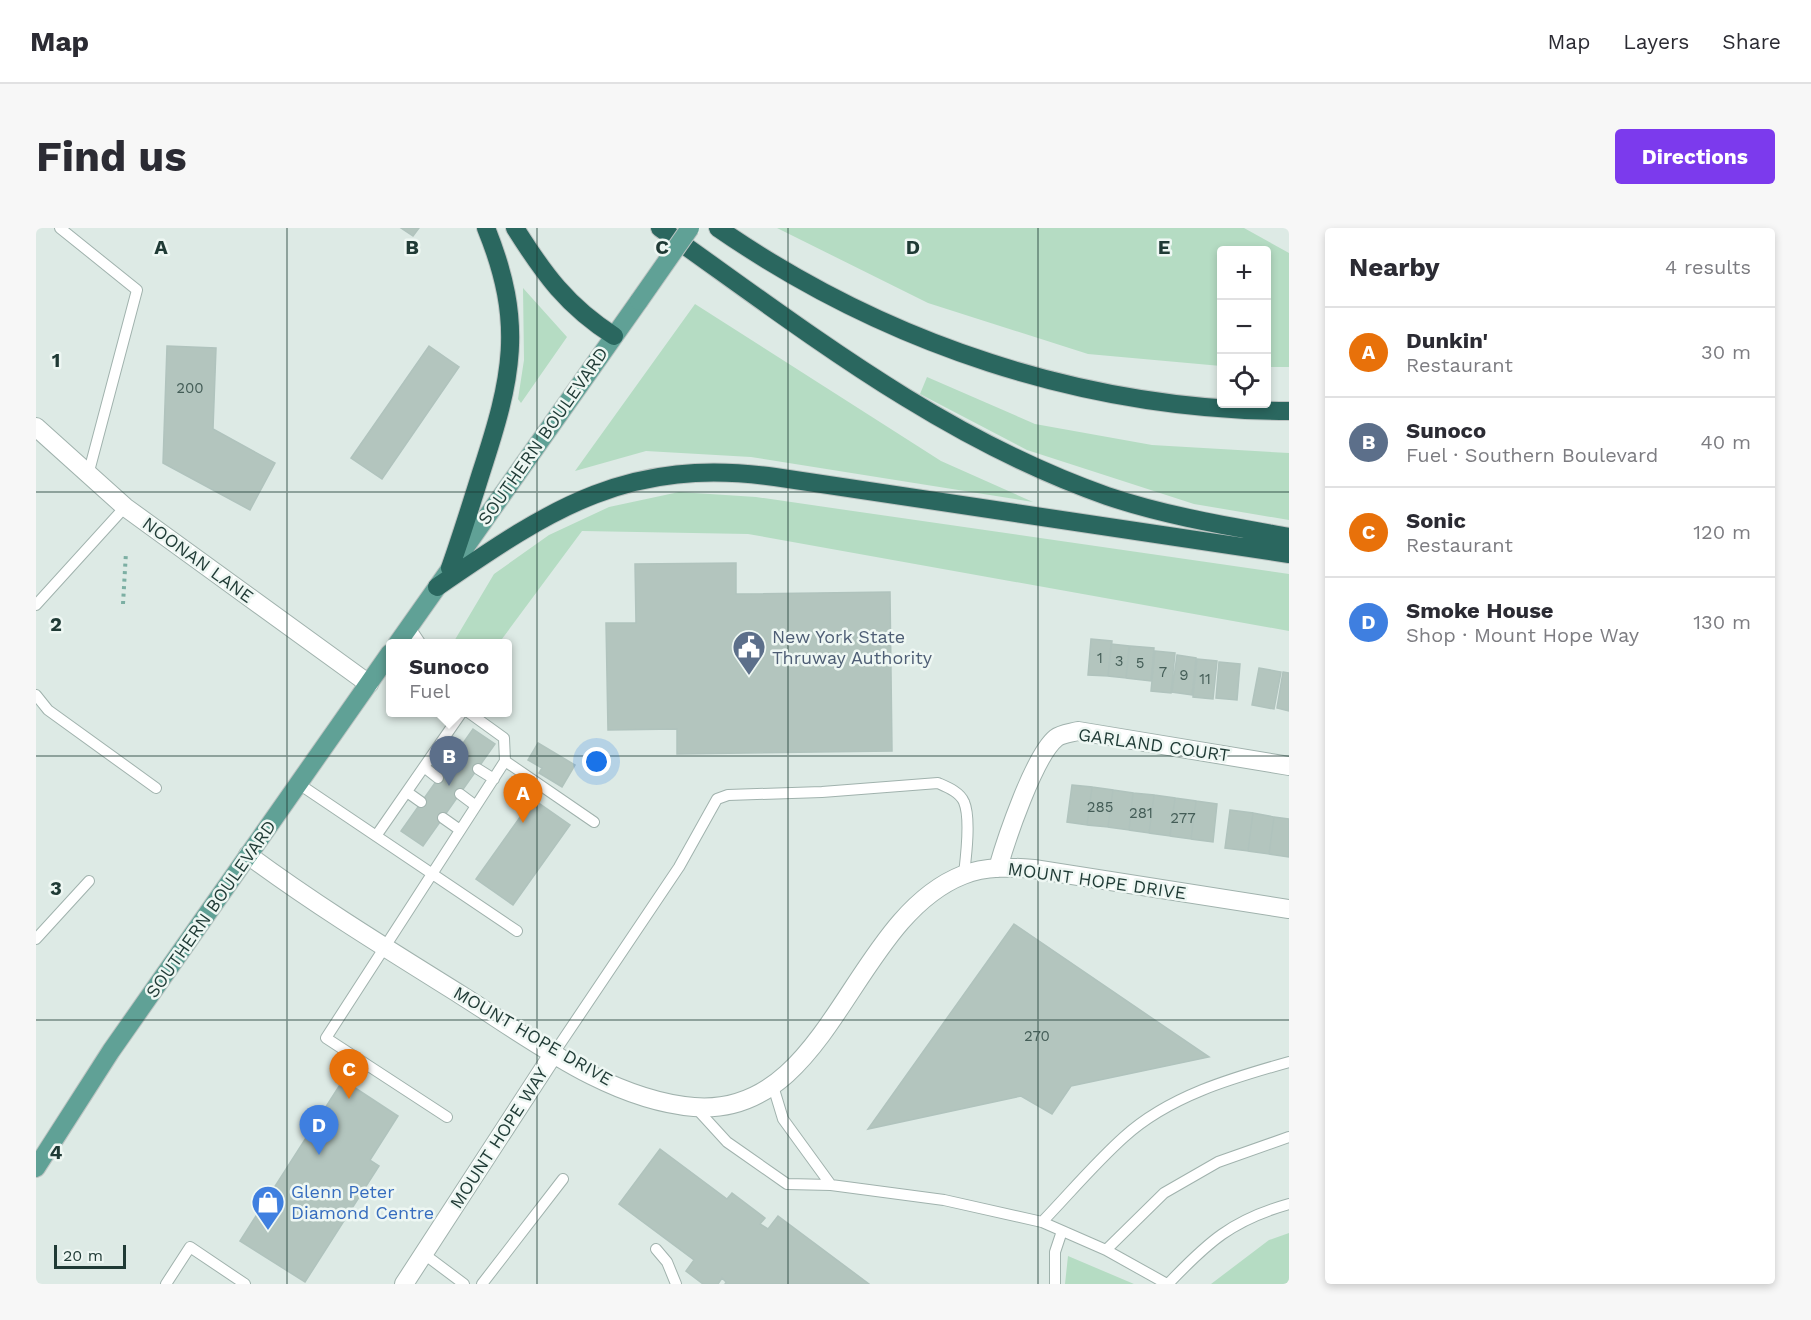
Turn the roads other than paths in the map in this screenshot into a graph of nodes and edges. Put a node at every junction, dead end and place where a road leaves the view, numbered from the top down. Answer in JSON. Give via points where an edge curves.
{"nodes":[{"id":1,"x":60,"y":228,"type":"edge"},
{"id":2,"x":486,"y":228,"type":"edge"},
{"id":3,"x":514,"y":228,"type":"edge"},
{"id":4,"x":660,"y":228,"type":"edge"},
{"id":5,"x":690,"y":228,"type":"edge"},
{"id":6,"x":718,"y":228,"type":"edge"},
{"id":7,"x":614,"y":336,"type":"junction"},
{"id":8,"x":1289,"y":411,"type":"edge"},
{"id":9,"x":36,"y":427,"type":"edge"},
{"id":10,"x":88,"y":475,"type":"junction"},
{"id":11,"x":125,"y":507,"type":"junction"},
{"id":12,"x":1289,"y":537,"type":"edge"},
{"id":13,"x":1289,"y":554,"type":"edge"},
{"id":14,"x":450,"y":568,"type":"junction"},
{"id":15,"x":437,"y":587,"type":"junction"},
{"id":16,"x":36,"y":605,"type":"edge"},
{"id":17,"x":409,"y":626,"type":"junction"},
{"id":18,"x":400,"y":639,"type":"edge"},
{"id":19,"x":418,"y":639,"type":"edge"},
{"id":20,"x":386,"y":659,"type":"edge"},
{"id":21,"x":369,"y":684,"type":"junction"},
{"id":22,"x":36,"y":695,"type":"edge"},
{"id":23,"x":458,"y":717,"type":"edge"},
{"id":24,"x":475,"y":717,"type":"edge"},
{"id":25,"x":441,"y":742,"type":"junction"},
{"id":26,"x":456,"y":753,"type":"dead end"},
{"id":27,"x":506,"y":761,"type":"junction"},
{"id":28,"x":1289,"y":766,"type":"edge"},
{"id":29,"x":424,"y":767,"type":"junction"},
{"id":30,"x":478,"y":769,"type":"dead end"},
{"id":31,"x":438,"y":778,"type":"dead end"},
{"id":32,"x":494,"y":779,"type":"junction"},
{"id":33,"x":299,"y":783,"type":"junction"},
{"id":34,"x":156,"y":788,"type":"dead end"},
{"id":35,"x":406,"y":792,"type":"junction"},
{"id":36,"x":460,"y":794,"type":"dead end"},
{"id":37,"x":421,"y":802,"type":"dead end"},
{"id":38,"x":476,"y":806,"type":"junction"},
{"id":39,"x":443,"y":818,"type":"dead end"},
{"id":40,"x":594,"y":822,"type":"dead end"},
{"id":41,"x":460,"y":830,"type":"junction"},
{"id":42,"x":376,"y":836,"type":"junction"},
{"id":43,"x":248,"y":855,"type":"junction"},
{"id":44,"x":998,"y":868,"type":"junction"},
{"id":45,"x":432,"y":874,"type":"junction"},
{"id":46,"x":964,"y":874,"type":"junction"},
{"id":47,"x":89,"y":880,"type":"dead end"},
{"id":48,"x":1289,"y":909,"type":"edge"},
{"id":49,"x":517,"y":931,"type":"dead end"},
{"id":50,"x":36,"y":939,"type":"edge"},
{"id":51,"x":384,"y":948,"type":"junction"},
{"id":52,"x":554,"y":1053,"type":"junction"},
{"id":53,"x":1289,"y":1062,"type":"edge"},
{"id":54,"x":773,"y":1086,"type":"junction"},
{"id":55,"x":695,"y":1107,"type":"junction"},
{"id":56,"x":447,"y":1117,"type":"dead end"},
{"id":57,"x":1289,"y":1137,"type":"edge"},
{"id":58,"x":36,"y":1168,"type":"edge"},
{"id":59,"x":563,"y":1179,"type":"dead end"},
{"id":60,"x":831,"y":1185,"type":"junction"},
{"id":61,"x":1289,"y":1204,"type":"edge"},
{"id":62,"x":1042,"y":1222,"type":"junction"},
{"id":63,"x":1062,"y":1231,"type":"junction"},
{"id":64,"x":656,"y":1249,"type":"dead end"},
{"id":65,"x":1106,"y":1250,"type":"junction"},
{"id":66,"x":424,"y":1254,"type":"junction"},
{"id":67,"x":166,"y":1284,"type":"edge"},
{"id":68,"x":245,"y":1284,"type":"edge"},
{"id":69,"x":404,"y":1284,"type":"edge"},
{"id":70,"x":464,"y":1284,"type":"edge"},
{"id":71,"x":482,"y":1284,"type":"edge"},
{"id":72,"x":675,"y":1284,"type":"edge"},
{"id":73,"x":1055,"y":1284,"type":"edge"},
{"id":74,"x":1168,"y":1284,"type":"edge"}],
"edges":[{"from":1,"to":10,"type":"lane","via":[[137,290]]},
{"from":2,"to":14,"type":"highway","via":[[506,292],[510,322],[508,377],[498,424]]},
{"from":3,"to":7,"type":"highway","via":[[564,298]]},
{"from":4,"to":12,"type":"highway","via":[[897,394],[986,444],[1147,508]]},
{"from":5,"to":7,"type":"main road","name":"SOUTHERN BOULEVARD","bridge":true},
{"from":6,"to":8,"type":"highway","via":[[778,268],[855,310],[982,361],[1109,394],[1195,406]]},
{"from":7,"to":14,"type":"main road","name":"SOUTHERN BOULEVARD"},
{"from":9,"to":10,"type":"street","name":"NOONAN LANE"},
{"from":10,"to":11,"type":"street","name":"NOONAN LANE"},
{"from":11,"to":16,"type":"lane"},
{"from":11,"to":21,"type":"street","name":"NOONAN LANE"},
{"from":13,"to":15,"type":"highway","via":[[742,472],[684,472],[583,498],[512,535]]},
{"from":14,"to":15,"type":"main road","name":"SOUTHERN BOULEVARD"},
{"from":15,"to":17,"type":"main road","name":"SOUTHERN BOULEVARD"},
{"from":17,"to":18,"type":"main road","name":"SOUTHERN BOULEVARD"},
{"from":17,"to":19,"type":"lane"},
{"from":20,"to":21,"type":"main road","name":"SOUTHERN BOULEVARD"},
{"from":21,"to":33,"type":"main road","name":"SOUTHERN BOULEVARD"},
{"from":22,"to":34,"type":"lane","via":[[48,710]]},
{"from":23,"to":25,"type":"lane"},
{"from":24,"to":27,"type":"lane","via":[[504,738]]},
{"from":25,"to":26,"type":"lane"},
{"from":25,"to":29,"type":"lane"},
{"from":27,"to":32,"type":"lane"},
{"from":27,"to":40,"type":"lane"},
{"from":28,"to":44,"type":"street","name":"GARLAND COURT","via":[[1078,731],[1057,736],[1009,826]]},
{"from":29,"to":31,"type":"lane"},
{"from":29,"to":35,"type":"lane"},
{"from":30,"to":32,"type":"lane"},
{"from":32,"to":38,"type":"lane"},
{"from":33,"to":42,"type":"lane"},
{"from":33,"to":43,"type":"main road","name":"SOUTHERN BOULEVARD"},
{"from":35,"to":37,"type":"lane"},
{"from":35,"to":42,"type":"lane"},
{"from":36,"to":38,"type":"lane"},
{"from":38,"to":41,"type":"lane"},
{"from":39,"to":41,"type":"lane"},
{"from":41,"to":45,"type":"lane"},
{"from":42,"to":45,"type":"lane"},
{"from":43,"to":51,"type":"street","name":"MOUNT HOPE DRIVE"},
{"from":43,"to":58,"type":"main road","name":"SOUTHERN BOULEVARD","via":[[111,1051]]},
{"from":44,"to":46,"type":"street","name":"MOUNT HOPE DRIVE"},
{"from":44,"to":48,"type":"street","name":"MOUNT HOPE DRIVE","via":[[1034,869]]},
{"from":45,"to":49,"type":"lane"},
{"from":45,"to":51,"type":"lane"},
{"from":46,"to":52,"type":"lane","via":[[968,844],[964,802],[953,789],[938,783],[728,795],[717,799],[679,867]]},
{"from":46,"to":54,"type":"street","name":"MOUNT HOPE DRIVE","via":[[927,894],[897,923],[814,1044]]},
{"from":47,"to":50,"type":"lane"},
{"from":51,"to":52,"type":"street","name":"MOUNT HOPE DRIVE"},
{"from":51,"to":56,"type":"lane","via":[[326,1038]]},
{"from":52,"to":55,"type":"street","name":"MOUNT HOPE DRIVE","via":[[622,1088]]},
{"from":52,"to":66,"type":"street","name":"MOUNT HOPE WAY"},
{"from":53,"to":62,"type":"lane","via":[[1236,1077],[1180,1100],[1125,1136]]},
{"from":54,"to":55,"type":"street","name":"MOUNT HOPE DRIVE","via":[[735,1102]]},
{"from":54,"to":60,"type":"lane","via":[[783,1119]]},
{"from":55,"to":60,"type":"lane","via":[[727,1142],[787,1184]]},
{"from":57,"to":65,"type":"lane","via":[[1218,1162],[1164,1193]]},
{"from":59,"to":71,"type":"lane"},
{"from":60,"to":62,"type":"lane","via":[[944,1200]]},
{"from":61,"to":74,"type":"lane","via":[[1224,1230]]},
{"from":62,"to":63,"type":"lane"},
{"from":63,"to":65,"type":"lane"},
{"from":63,"to":73,"type":"lane","via":[[1055,1252]]},
{"from":64,"to":72,"type":"lane","via":[[667,1262]]},
{"from":65,"to":74,"type":"lane"},
{"from":66,"to":69,"type":"street","name":"MOUNT HOPE WAY"},
{"from":66,"to":70,"type":"lane"},
{"from":67,"to":68,"type":"lane","via":[[189,1247]]}]}
